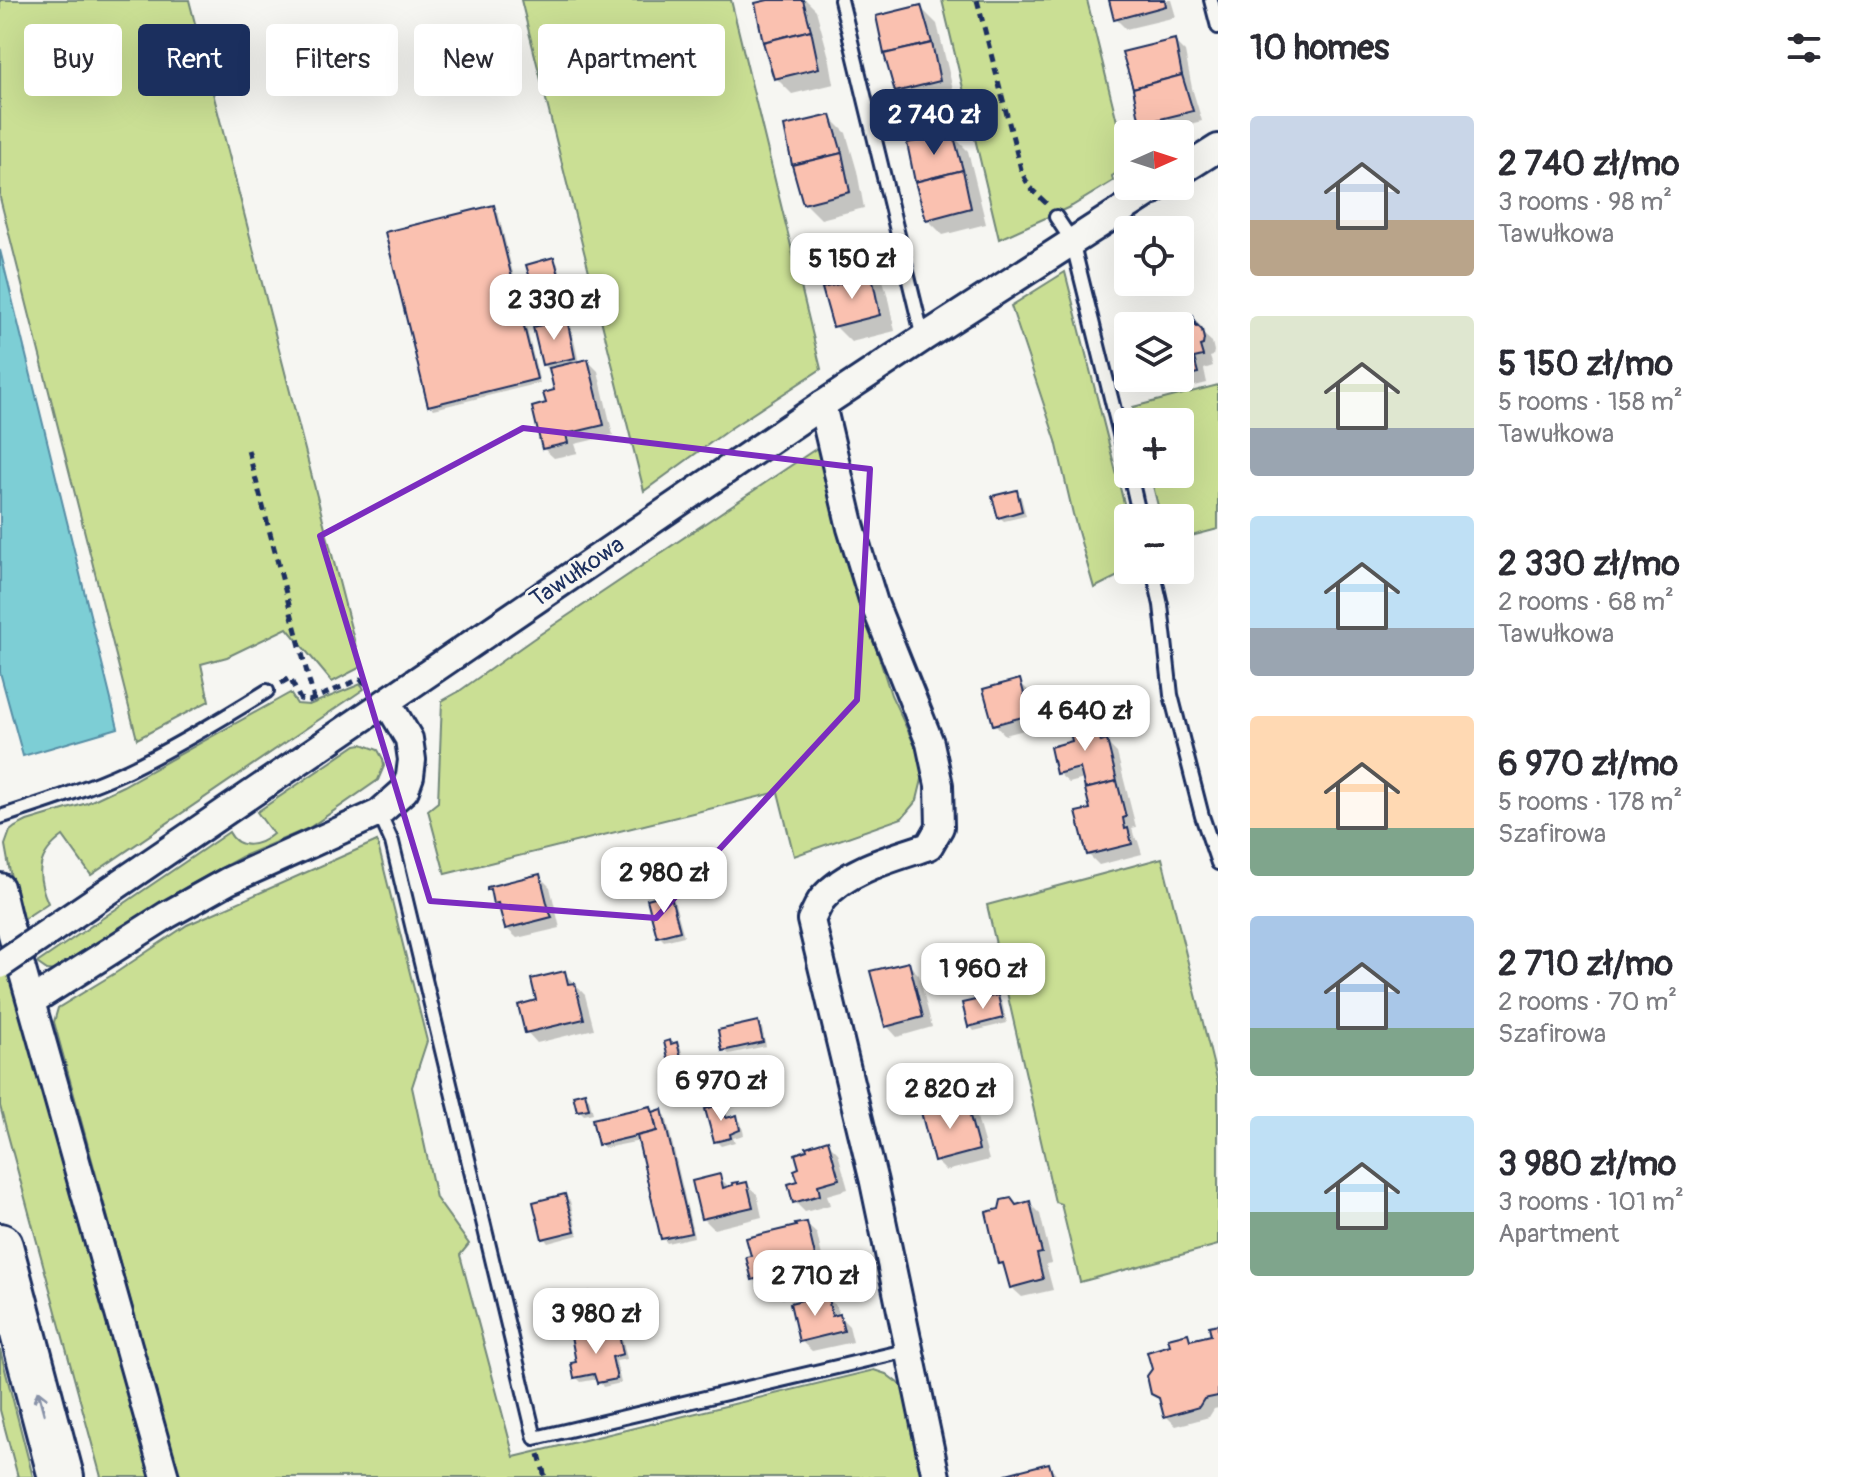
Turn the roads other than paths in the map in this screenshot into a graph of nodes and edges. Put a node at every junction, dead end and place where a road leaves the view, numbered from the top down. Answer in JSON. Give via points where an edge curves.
{"nodes":[{"id":1,"x":841,"y":0,"type":"edge"},
{"id":2,"x":1211,"y":0,"type":"edge"},
{"id":3,"x":1218,"y":27,"type":"edge"},
{"id":4,"x":1218,"y":148,"type":"edge"},
{"id":5,"x":1194,"y":163,"type":"edge"},
{"id":6,"x":1137,"y":200,"type":"edge"},
{"id":7,"x":1056,"y":217,"type":"road end"},
{"id":8,"x":1072,"y":241,"type":"junction"},
{"id":9,"x":923,"y":338,"type":"junction"},
{"id":10,"x":822,"y":405,"type":"junction"},
{"id":11,"x":1114,"y":410,"type":"edge"},
{"id":12,"x":1156,"y":584,"type":"edge"},
{"id":13,"x":267,"y":691,"type":"road end"},
{"id":14,"x":378,"y":697,"type":"junction"},
{"id":15,"x":379,"y":813,"type":"junction"},
{"id":16,"x":0,"y":817,"type":"edge"},
{"id":17,"x":1218,"y":863,"type":"edge"},
{"id":18,"x":0,"y":887,"type":"edge"},
{"id":19,"x":0,"y":965,"type":"edge"},
{"id":20,"x":32,"y":1001,"type":"junction"},
{"id":21,"x":0,"y":1246,"type":"edge"},
{"id":22,"x":909,"y":1350,"type":"junction"},
{"id":23,"x":61,"y":1477,"type":"edge"},
{"id":24,"x":165,"y":1477,"type":"edge"},
{"id":25,"x":936,"y":1477,"type":"edge"}],
"edges":[{"from":1,"to":9,"type":"lane"},
{"from":2,"to":3,"type":"lane"},
{"from":4,"to":5,"type":"street"},
{"from":6,"to":8,"type":"street","name":"Tawułkowa"},
{"from":7,"to":8,"type":"lane"},
{"from":8,"to":9,"type":"street","name":"Tawułkowa"},
{"from":8,"to":11,"type":"lane"},
{"from":9,"to":10,"type":"street","name":"Tawułkowa"},
{"from":10,"to":14,"type":"street","name":"Tawułkowa"},
{"from":10,"to":22,"type":"street","via":[[874,603],[930,743],[939,785],[940,827],[929,846],[843,881],[823,899],[811,920]]},
{"from":12,"to":17,"type":"lane","via":[[1171,695]]},
{"from":13,"to":16,"type":"lane","via":[[126,771]]},
{"from":14,"to":15,"type":"street","via":[[409,739],[412,760],[405,790]]},
{"from":14,"to":19,"type":"street","name":"Tawułkowa","bridge":true},
{"from":15,"to":20,"type":"street","via":[[228,881]]},
{"from":15,"to":22,"type":"lane","via":[[396,857],[535,1438]]},
{"from":18,"to":20,"type":"street"},
{"from":20,"to":24,"type":"street"},
{"from":23,"to":21,"type":"highway","one_way":true},
{"from":22,"to":25,"type":"street"}]}
